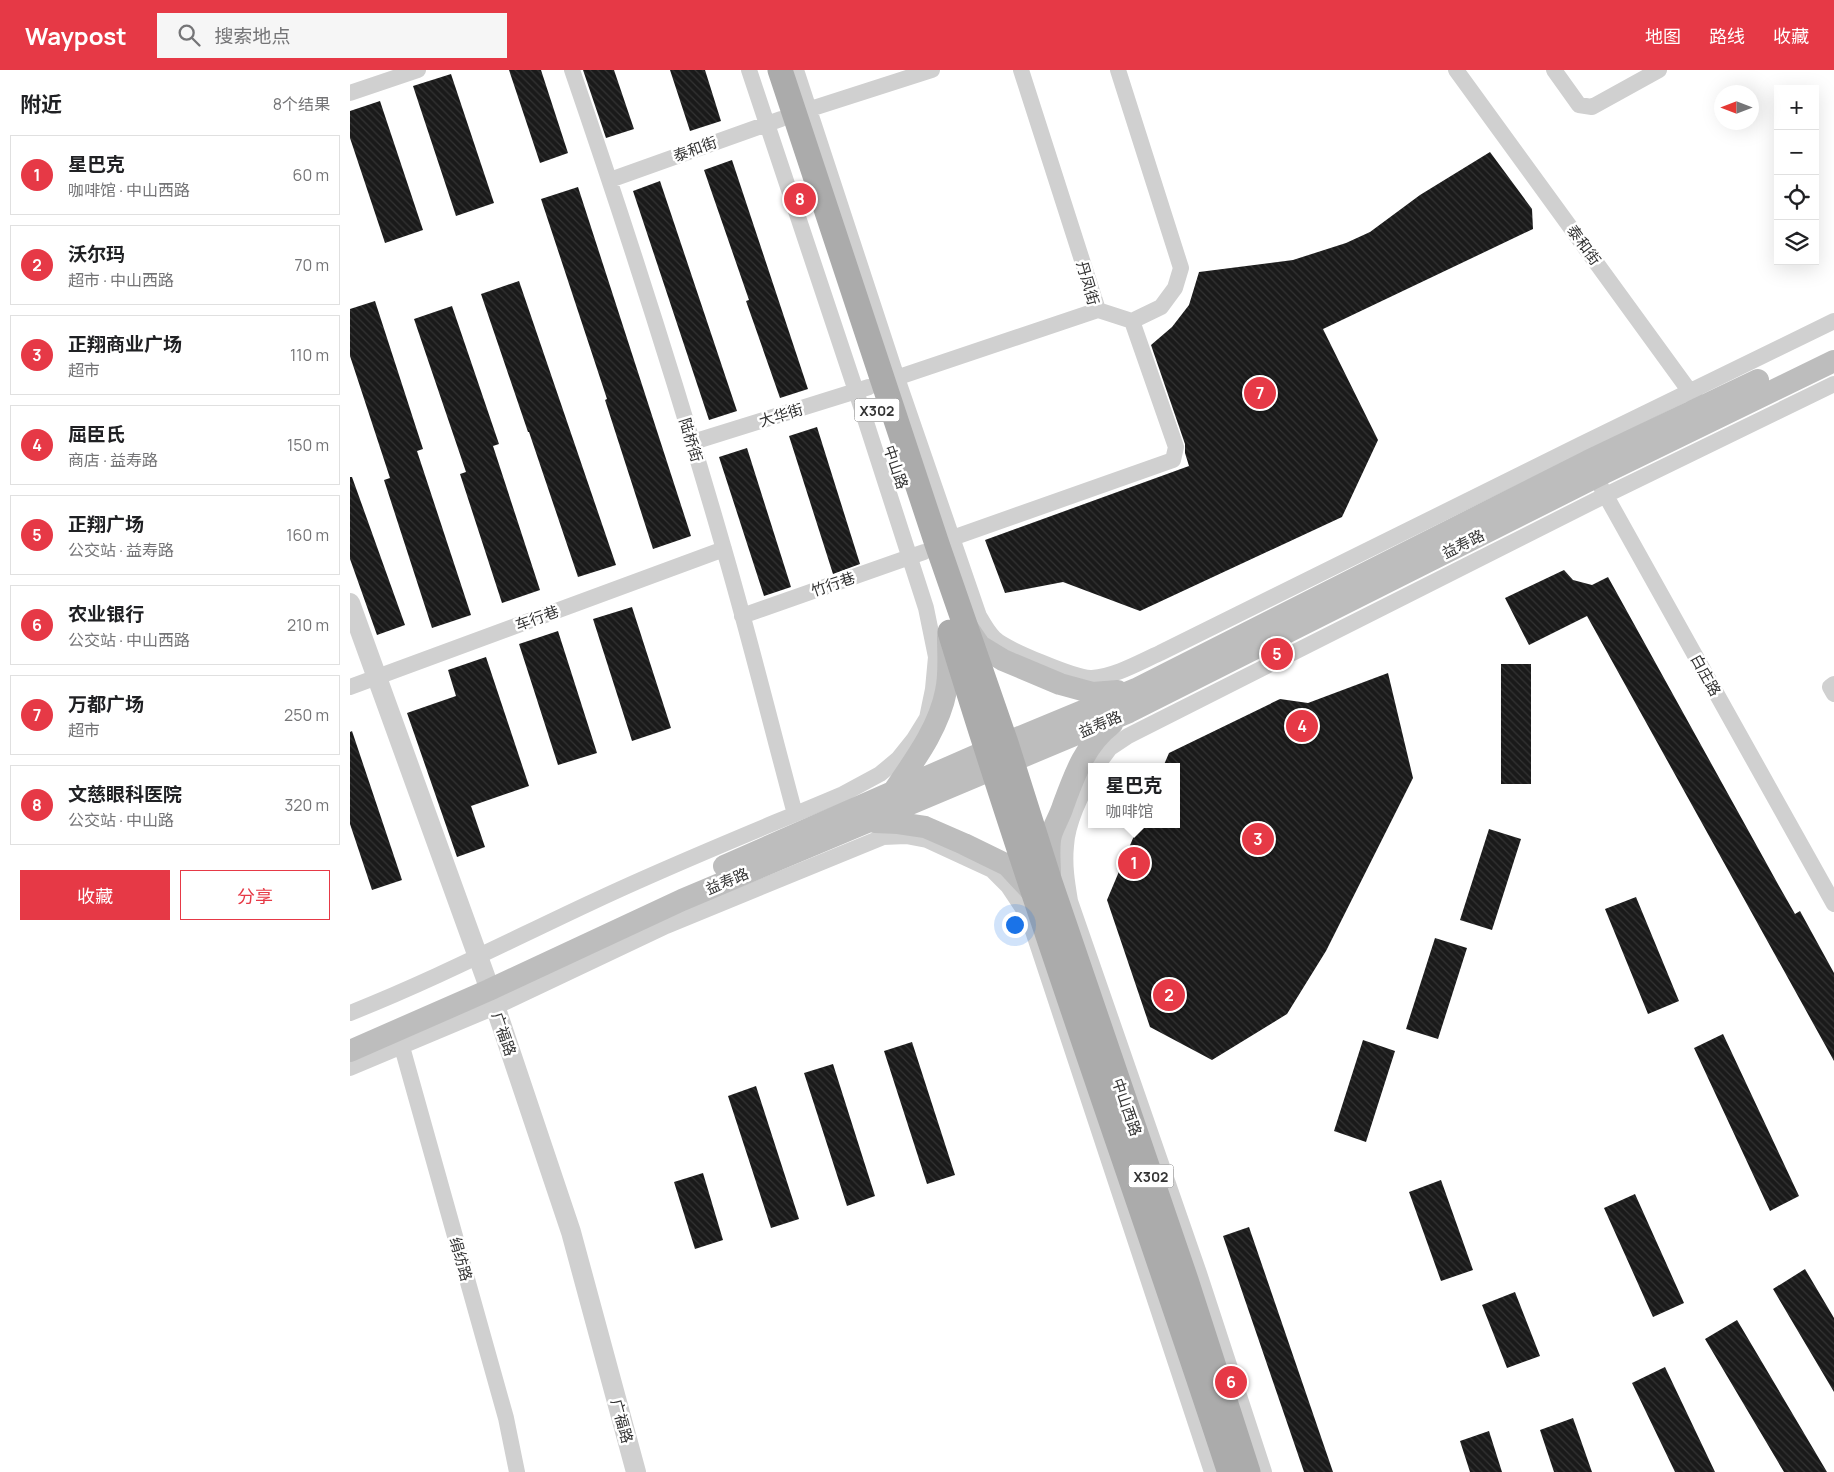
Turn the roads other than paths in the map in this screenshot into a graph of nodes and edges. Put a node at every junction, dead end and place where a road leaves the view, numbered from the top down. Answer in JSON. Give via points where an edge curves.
{"nodes":[{"id":1,"x":418,"y":70,"type":"edge"},
{"id":2,"x":572,"y":70,"type":"edge"},
{"id":3,"x":749,"y":70,"type":"edge"},
{"id":4,"x":764,"y":70,"type":"edge"},
{"id":5,"x":780,"y":70,"type":"edge"},
{"id":6,"x":796,"y":70,"type":"edge"},
{"id":7,"x":932,"y":70,"type":"edge"},
{"id":8,"x":1021,"y":70,"type":"edge"},
{"id":9,"x":1118,"y":70,"type":"edge"},
{"id":10,"x":1554,"y":70,"type":"edge"},
{"id":11,"x":1659,"y":70,"type":"edge"},
{"id":12,"x":1462,"y":72,"type":"edge"},
{"id":13,"x":350,"y":94,"type":"edge"},
{"id":14,"x":788,"y":117,"type":"junction"},
{"id":15,"x":610,"y":180,"type":"junction"},
{"id":16,"x":1098,"y":310,"type":"junction"},
{"id":17,"x":1834,"y":320,"type":"edge"},
{"id":18,"x":1132,"y":321,"type":"junction"},
{"id":19,"x":1834,"y":344,"type":"edge"},
{"id":20,"x":1828,"y":374,"type":"edge"},
{"id":21,"x":876,"y":385,"type":"junction"},
{"id":22,"x":1700,"y":406,"type":"junction"},
{"id":23,"x":692,"y":442,"type":"junction"},
{"id":24,"x":1592,"y":470,"type":"junction"},
{"id":25,"x":724,"y":548,"type":"junction"},
{"id":26,"x":930,"y":548,"type":"junction"},
{"id":27,"x":350,"y":603,"type":"edge"},
{"id":28,"x":742,"y":616,"type":"junction"},
{"id":29,"x":956,"y":622,"type":"junction"},
{"id":30,"x":377,"y":678,"type":"junction"},
{"id":31,"x":1834,"y":684,"type":"edge"},
{"id":32,"x":350,"y":687,"type":"edge"},
{"id":33,"x":1136,"y":690,"type":"junction"},
{"id":34,"x":1834,"y":694,"type":"edge"},
{"id":35,"x":1129,"y":712,"type":"junction"},
{"id":36,"x":999,"y":756,"type":"junction"},
{"id":37,"x":1099,"y":763,"type":"edge"},
{"id":38,"x":1088,"y":783,"type":"edge"},
{"id":39,"x":893,"y":792,"type":"junction"},
{"id":40,"x":795,"y":814,"type":"junction"},
{"id":41,"x":869,"y":822,"type":"junction"},
{"id":42,"x":1043,"y":888,"type":"junction"},
{"id":43,"x":1834,"y":904,"type":"edge"},
{"id":44,"x":487,"y":983,"type":"junction"},
{"id":45,"x":350,"y":1013,"type":"edge"},
{"id":46,"x":350,"y":1034,"type":"edge"},
{"id":47,"x":402,"y":1047,"type":"junction"},
{"id":48,"x":350,"y":1051,"type":"edge"},
{"id":49,"x":350,"y":1068,"type":"edge"},
{"id":50,"x":517,"y":1472,"type":"edge"},
{"id":51,"x":636,"y":1472,"type":"edge"},
{"id":52,"x":1212,"y":1472,"type":"edge"},
{"id":53,"x":1229,"y":1472,"type":"edge"},
{"id":54,"x":1248,"y":1472,"type":"edge"},
{"id":55,"x":1264,"y":1472,"type":"edge"}],
"edges":[{"from":1,"to":13,"type":"street"},
{"from":2,"to":15,"type":"street","name":"陆桥街"},
{"from":3,"to":14,"type":"street"},
{"from":4,"to":14,"type":"main road","name":"中山路","number":"X302"},
{"from":5,"to":14,"type":"main road","name":"中山路","number":"X302"},
{"from":6,"to":14,"type":"street"},
{"from":7,"to":14,"type":"street","name":"泰和街"},
{"from":8,"to":16,"type":"street","name":"丹凤街"},
{"from":9,"to":18,"type":"street","via":[[1180,268],[1175,288],[1160,307]]},
{"from":10,"to":11,"type":"street","via":[[1579,104],[1592,107]]},
{"from":12,"to":22,"type":"street","name":"泰和街"},
{"from":14,"to":15,"type":"street","name":"泰和街"},
{"from":14,"to":21,"type":"main road","name":"中山路","number":"X302"},
{"from":15,"to":23,"type":"street","name":"陆桥街"},
{"from":16,"to":18,"type":"street"},
{"from":16,"to":21,"type":"street","name":"丹凤街"},
{"from":17,"to":22,"type":"street"},
{"from":18,"to":26,"type":"street","name":"竹行巷","via":[[1176,447],[1173,460]]},
{"from":19,"to":20,"type":"main road","name":"益寿路"},
{"from":20,"to":22,"type":"main road","name":"益寿路"},
{"from":20,"to":24,"type":"street"},
{"from":21,"to":23,"type":"street","name":"大华街"},
{"from":21,"to":26,"type":"main road","name":"中山路","number":"X302"},
{"from":22,"to":24,"type":"main road","name":"益寿路"},
{"from":22,"to":24,"type":"street"},
{"from":23,"to":25,"type":"street","name":"陆桥街"},
{"from":24,"to":26,"type":"street","via":[[1116,673],[1090,678],[1068,673],[1016,652],[994,638]]},
{"from":24,"to":33,"type":"main road","name":"益寿路"},
{"from":24,"to":35,"type":"main road","name":"益寿路"},
{"from":24,"to":37,"type":"street","via":[[1128,736],[1110,748]]},
{"from":24,"to":43,"type":"street","name":"白庄路"},
{"from":25,"to":28,"type":"street","name":"陆桥街"},
{"from":25,"to":30,"type":"street","name":"车行巷"},
{"from":26,"to":28,"type":"street","name":"竹行巷"},
{"from":26,"to":29,"type":"main road","name":"中山路","number":"X302"},
{"from":26,"to":40,"type":"street","via":[[926,608],[936,657],[926,718],[898,759],[880,774]]},
{"from":27,"to":30,"type":"street","name":"广福路"},
{"from":28,"to":40,"type":"street","name":"陆桥街"},
{"from":29,"to":33,"type":"main road","via":[[980,646],[1003,660],[1060,684],[1093,693]]},
{"from":29,"to":36,"type":"main road","name":"中山路","number":"X302"},
{"from":29,"to":39,"type":"main road","via":[[946,690],[936,722]]},
{"from":30,"to":32,"type":"street","name":"车行巷"},
{"from":30,"to":44,"type":"street","name":"广福路"},
{"from":31,"to":34,"type":"street","via":[[1830,687]]},
{"from":33,"to":36,"type":"main road","name":"益寿路"},
{"from":35,"to":36,"type":"main road","name":"益寿路"},
{"from":35,"to":42,"type":"main road","via":[[1101,732],[1084,755],[1051,836]]},
{"from":36,"to":39,"type":"main road","name":"益寿路"},
{"from":36,"to":41,"type":"main road","name":"益寿路"},
{"from":36,"to":42,"type":"main road","name":"中山西路","number":"X302"},
{"from":38,"to":55,"type":"street","via":[[1066,844],[1070,901],[1200,1273]]},
{"from":39,"to":44,"type":"main road","name":"益寿路","via":[[678,886]]},
{"from":40,"to":44,"type":"street","via":[[589,903]]},
{"from":41,"to":42,"type":"main road","via":[[925,827],[1007,865]]},
{"from":41,"to":44,"type":"main road","name":"益寿路"},
{"from":42,"to":53,"type":"main road","name":"中山西路","number":"X302"},
{"from":42,"to":54,"type":"main road","name":"中山西路","number":"X302","via":[[1186,1280]]},
{"from":44,"to":45,"type":"street","via":[[396,995]]},
{"from":44,"to":46,"type":"main road","name":"益寿路"},
{"from":44,"to":47,"type":"street"},
{"from":44,"to":48,"type":"main road","name":"益寿路"},
{"from":44,"to":51,"type":"street","name":"广福路","via":[[571,1232]]},
{"from":44,"to":52,"type":"street","via":[[666,926],[883,837],[906,836],[926,840],[992,870],[1008,886],[1028,916]]},
{"from":47,"to":49,"type":"street"},
{"from":47,"to":50,"type":"street","name":"绢纺路","via":[[506,1418]]}]}
